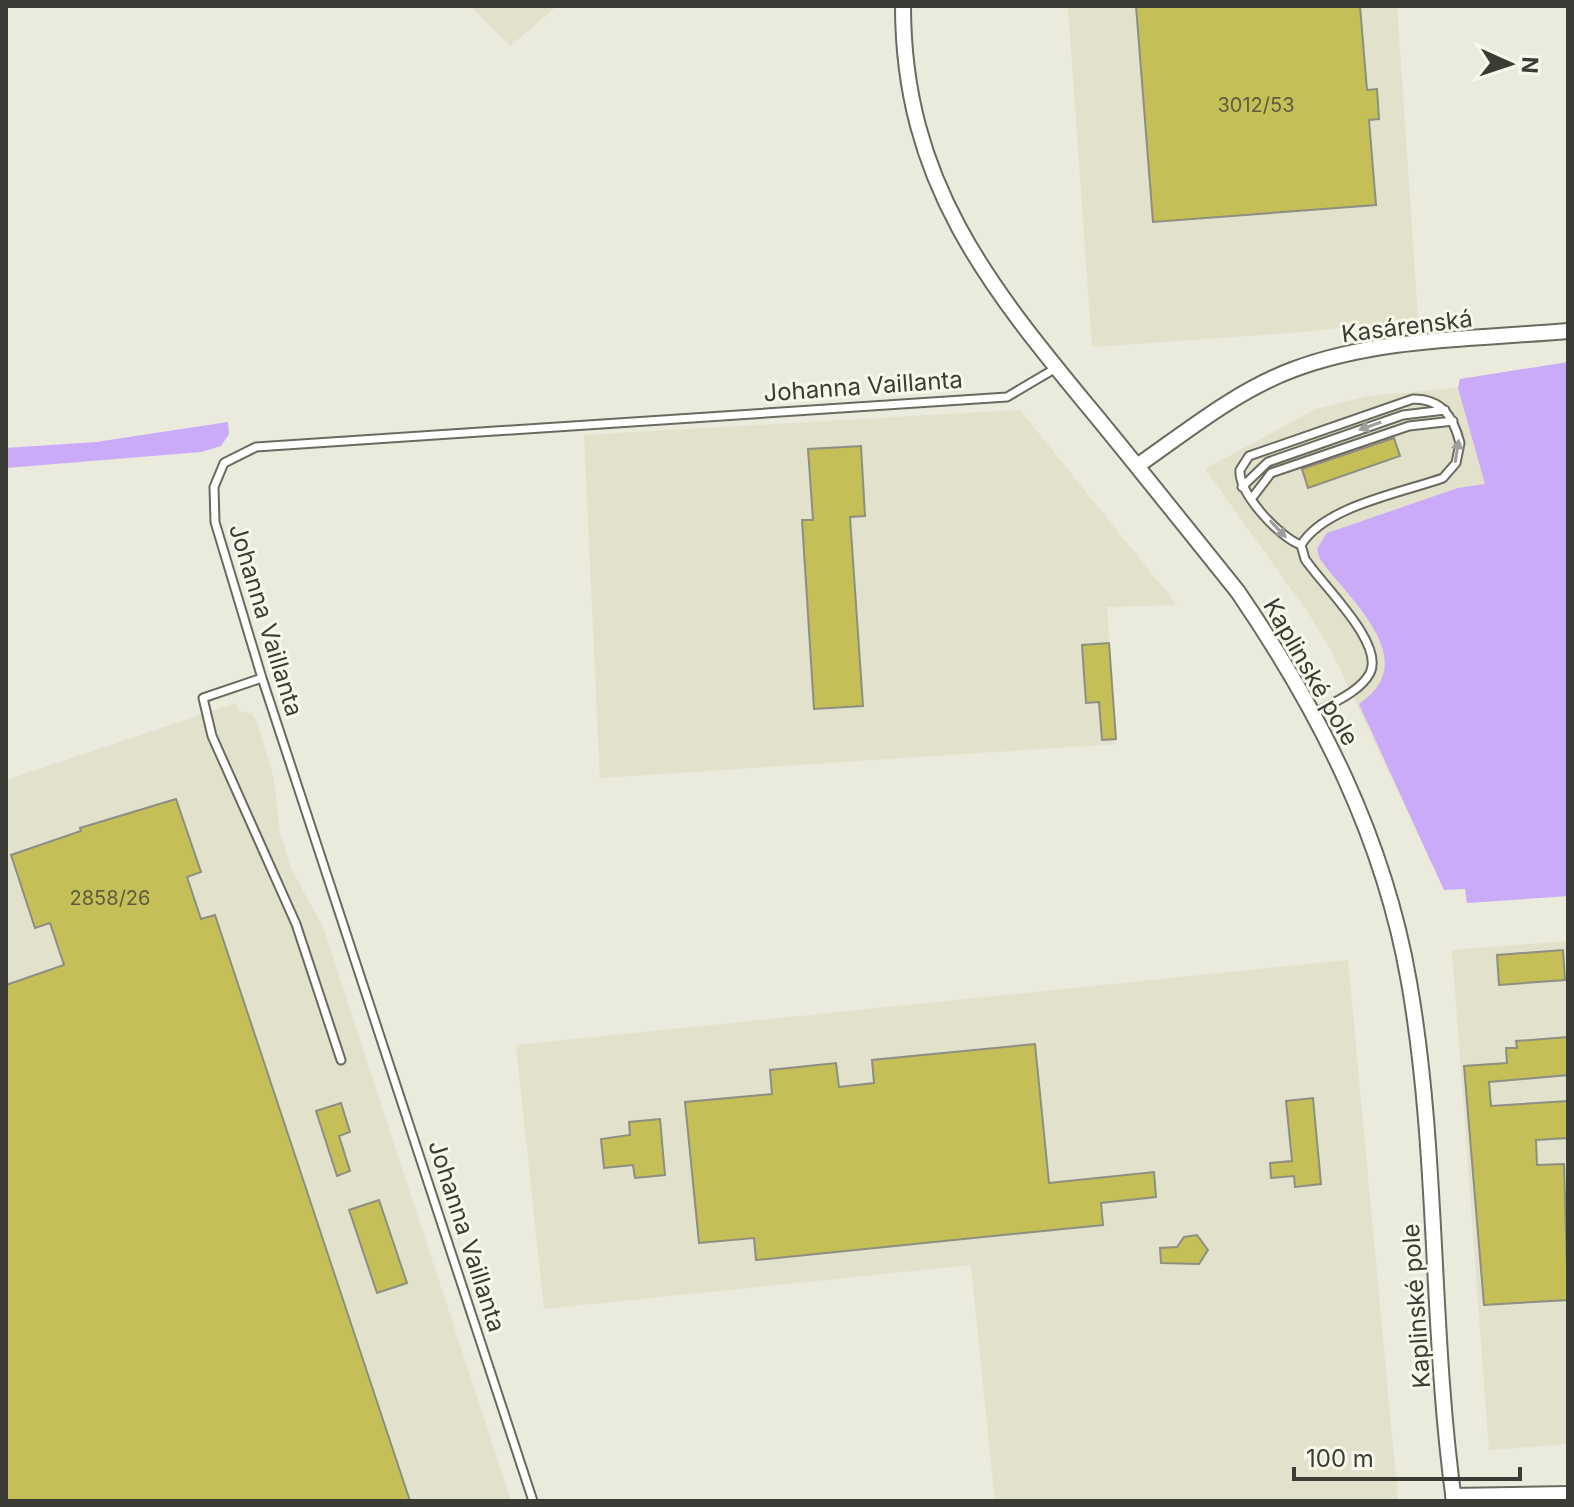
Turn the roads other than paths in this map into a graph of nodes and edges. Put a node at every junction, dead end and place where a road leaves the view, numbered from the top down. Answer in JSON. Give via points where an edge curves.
{"nodes":[{"id":1,"x":903,"y":6,"type":"edge"},
{"id":2,"x":1568,"y":331,"type":"edge"},
{"id":3,"x":1056,"y":368,"type":"junction"},
{"id":4,"x":1445,"y":410,"type":"junction"},
{"id":5,"x":1453,"y":421,"type":"junction"},
{"id":6,"x":1137,"y":466,"type":"junction"},
{"id":7,"x":1242,"y":487,"type":"junction"},
{"id":8,"x":1252,"y":498,"type":"junction"},
{"id":9,"x":1301,"y":545,"type":"junction"},
{"id":10,"x":262,"y":678,"type":"junction"},
{"id":11,"x":1315,"y":713,"type":"junction"},
{"id":12,"x":341,"y":1060,"type":"dead end"},
{"id":13,"x":1568,"y":1494,"type":"edge"},
{"id":14,"x":1454,"y":1498,"type":"edge"},
{"id":15,"x":533,"y":1501,"type":"edge"}],
"edges":[{"from":1,"to":3,"type":"street","name":"Kaplinské pole","via":[[913,111],[937,186],[995,289]]},
{"from":2,"to":6,"type":"street","name":"Kasárenská","via":[[1369,349],[1291,370],[1254,388]]},
{"from":3,"to":6,"type":"street","name":"Kaplinské pole"},
{"from":3,"to":10,"type":"lane","name":"Johanna Vaillanta","via":[[1007,397],[256,447],[224,463],[214,487],[214,510]]},
{"from":4,"to":5,"type":"lane"},
{"from":4,"to":7,"type":"lane","one_way":true,"via":[[1396,417],[1268,462]]},
{"from":4,"to":7,"type":"lane","via":[[1413,399],[1249,456],[1240,470]]},
{"from":5,"to":8,"type":"lane","via":[[1409,426],[1271,473]]},
{"from":9,"to":5,"type":"lane","one_way":true,"via":[[1327,519],[1443,478],[1460,443]]},
{"from":6,"to":11,"type":"street","name":"Kaplinské pole","via":[[1238,592]]},
{"from":7,"to":8,"type":"lane"},
{"from":8,"to":9,"type":"lane","one_way":true,"via":[[1282,535]]},
{"from":9,"to":11,"type":"lane","via":[[1305,559],[1367,639],[1372,656],[1365,679]]},
{"from":10,"to":12,"type":"lane","via":[[203,698],[212,736],[296,924]]},
{"from":10,"to":15,"type":"lane","name":"Johanna Vaillanta"},
{"from":11,"to":14,"type":"street","name":"Kaplinské pole","via":[[1369,835],[1409,980],[1418,1034]]},
{"from":13,"to":14,"type":"street"}]}
